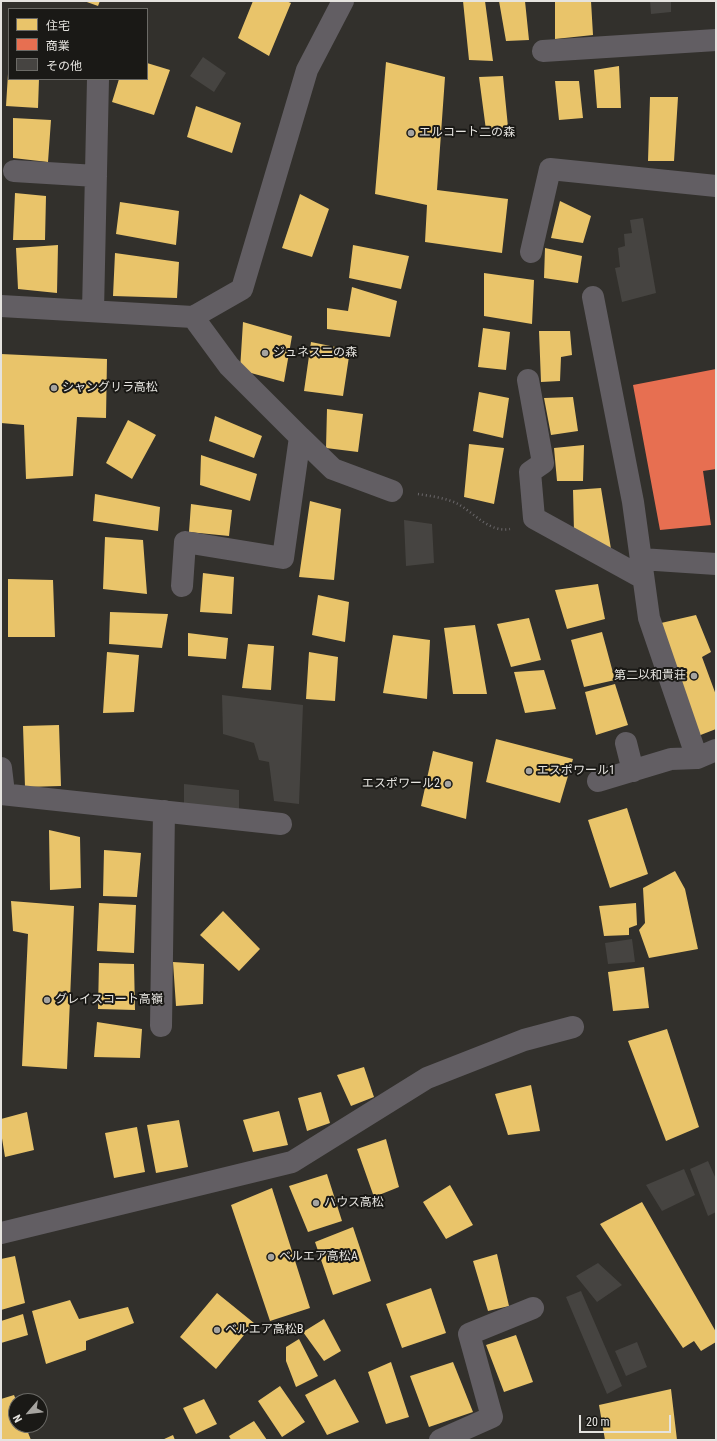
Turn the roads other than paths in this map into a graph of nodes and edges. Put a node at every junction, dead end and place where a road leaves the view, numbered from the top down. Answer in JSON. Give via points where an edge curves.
{"nodes":[{"id":1,"x":342,"y":1,"type":"edge"},
{"id":2,"x":716,"y":40,"type":"edge"},
{"id":3,"x":544,"y":51,"type":"dead end"},
{"id":4,"x":98,"y":80,"type":"edge"},
{"id":5,"x":14,"y":171,"type":"dead end"},
{"id":6,"x":96,"y":176,"type":"junction"},
{"id":7,"x":716,"y":186,"type":"edge"},
{"id":8,"x":531,"y":252,"type":"dead end"},
{"id":9,"x":593,"y":297,"type":"dead end"},
{"id":10,"x":1,"y":306,"type":"edge"},
{"id":11,"x":93,"y":311,"type":"junction"},
{"id":12,"x":193,"y":317,"type":"junction"},
{"id":13,"x":528,"y":380,"type":"dead end"},
{"id":14,"x":300,"y":437,"type":"junction"},
{"id":15,"x":392,"y":491,"type":"road end"},
{"id":16,"x":716,"y":564,"type":"edge"},
{"id":17,"x":642,"y":569,"type":"junction"},
{"id":18,"x":182,"y":586,"type":"dead end"},
{"id":19,"x":626,"y":743,"type":"dead end"},
{"id":20,"x":706,"y":754,"type":"edge"},
{"id":21,"x":1,"y":768,"type":"edge"},
{"id":22,"x":633,"y":771,"type":"junction"},
{"id":23,"x":598,"y":781,"type":"dead end"},
{"id":24,"x":3,"y":794,"type":"edge"},
{"id":25,"x":164,"y":811,"type":"junction"},
{"id":26,"x":281,"y":824,"type":"dead end"},
{"id":27,"x":161,"y":1026,"type":"dead end"},
{"id":28,"x":573,"y":1027,"type":"dead end"},
{"id":29,"x":1,"y":1233,"type":"edge"},
{"id":30,"x":533,"y":1308,"type":"dead end"},
{"id":31,"x":440,"y":1440,"type":"edge"}],
"edges":[{"from":1,"to":12,"type":"street","via":[[307,70],[242,289]]},
{"from":2,"to":3,"type":"street"},
{"from":4,"to":6,"type":"street"},
{"from":5,"to":6,"type":"street"},
{"from":6,"to":11,"type":"street"},
{"from":7,"to":8,"type":"street","via":[[550,169]]},
{"from":9,"to":17,"type":"street","via":[[633,502]]},
{"from":10,"to":11,"type":"street"},
{"from":11,"to":12,"type":"street"},
{"from":12,"to":14,"type":"street","via":[[229,366]]},
{"from":13,"to":17,"type":"street","via":[[543,463],[530,472],[534,518]]},
{"from":14,"to":15,"type":"street","via":[[333,469]]},
{"from":14,"to":18,"type":"street","via":[[283,558],[185,542]]},
{"from":16,"to":17,"type":"street"},
{"from":17,"to":20,"type":"street","via":[[649,618]]},
{"from":19,"to":22,"type":"street"},
{"from":20,"to":22,"type":"street","via":[[671,759]]},
{"from":21,"to":24,"type":"street"},
{"from":22,"to":23,"type":"street"},
{"from":24,"to":25,"type":"street"},
{"from":25,"to":26,"type":"street"},
{"from":25,"to":27,"type":"street"},
{"from":28,"to":29,"type":"street","via":[[524,1040],[427,1078],[292,1162]]},
{"from":30,"to":31,"type":"street","via":[[469,1334],[492,1417]]}]}
